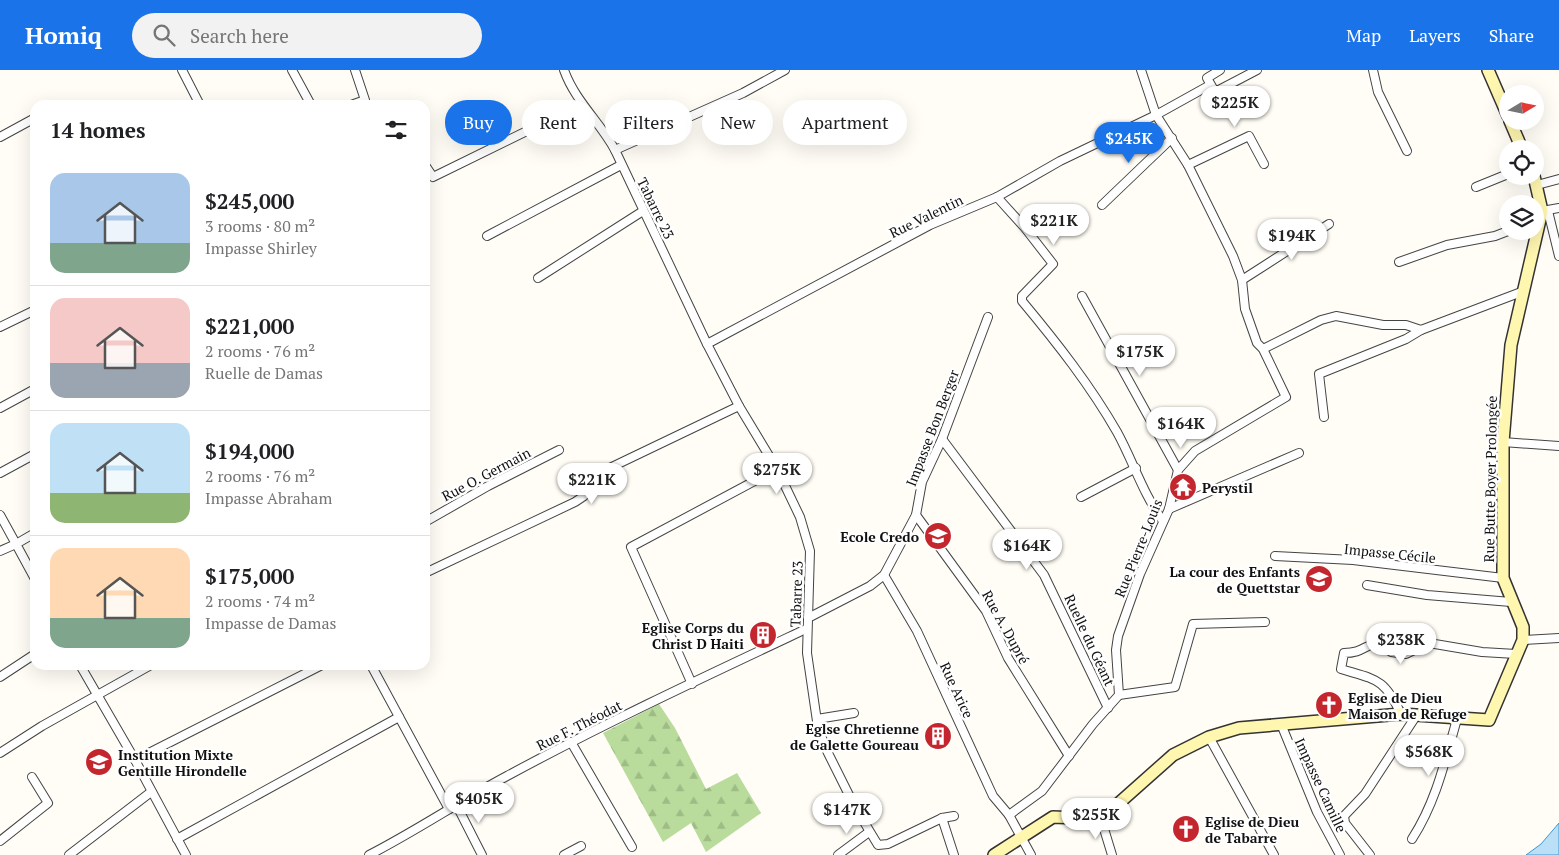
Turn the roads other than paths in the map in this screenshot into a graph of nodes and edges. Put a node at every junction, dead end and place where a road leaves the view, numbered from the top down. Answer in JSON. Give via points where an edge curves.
{"nodes":[{"id":1,"x":182,"y":70,"type":"edge"},
{"id":2,"x":292,"y":70,"type":"edge"},
{"id":3,"x":355,"y":70,"type":"edge"},
{"id":4,"x":564,"y":70,"type":"edge"},
{"id":5,"x":784,"y":70,"type":"edge"},
{"id":6,"x":1141,"y":70,"type":"edge"},
{"id":7,"x":1220,"y":70,"type":"edge"},
{"id":8,"x":1257,"y":70,"type":"edge"},
{"id":9,"x":1373,"y":70,"type":"edge"},
{"id":10,"x":1488,"y":70,"type":"edge"},
{"id":11,"x":1210,"y":85,"type":"junction"},
{"id":12,"x":1499,"y":95,"type":"edge"},
{"id":13,"x":197,"y":100,"type":"edge"},
{"id":14,"x":308,"y":100,"type":"edge"},
{"id":15,"x":365,"y":100,"type":"edge"},
{"id":16,"x":580,"y":100,"type":"edge"},
{"id":17,"x":1156,"y":115,"type":"junction"},
{"id":18,"x":595,"y":120,"type":"edge"},
{"id":19,"x":30,"y":121,"type":"edge"},
{"id":20,"x":522,"y":133,"type":"edge"},
{"id":21,"x":0,"y":137,"type":"edge"},
{"id":22,"x":1172,"y":138,"type":"junction"},
{"id":23,"x":615,"y":150,"type":"junction"},
{"id":24,"x":1407,"y":151,"type":"dead end"},
{"id":25,"x":1264,"y":164,"type":"dead end"},
{"id":26,"x":621,"y":165,"type":"junction"},
{"id":27,"x":1188,"y":165,"type":"junction"},
{"id":28,"x":430,"y":172,"type":"edge"},
{"id":29,"x":1499,"y":178,"type":"edge"},
{"id":30,"x":1559,"y":179,"type":"edge"},
{"id":31,"x":1544,"y":180,"type":"edge"},
{"id":32,"x":1476,"y":187,"type":"dead end"},
{"id":33,"x":997,"y":198,"type":"junction"},
{"id":34,"x":1102,"y":205,"type":"dead end"},
{"id":35,"x":1559,"y":208,"type":"edge"},
{"id":36,"x":643,"y":211,"type":"junction"},
{"id":37,"x":1544,"y":212,"type":"edge"},
{"id":38,"x":1544,"y":217,"type":"edge"},
{"id":39,"x":1329,"y":224,"type":"dead end"},
{"id":40,"x":1499,"y":234,"type":"edge"},
{"id":41,"x":487,"y":236,"type":"dead end"},
{"id":42,"x":1536,"y":240,"type":"edge"},
{"id":43,"x":1559,"y":256,"type":"edge"},
{"id":44,"x":1399,"y":262,"type":"dead end"},
{"id":45,"x":538,"y":278,"type":"dead end"},
{"id":46,"x":1242,"y":280,"type":"junction"},
{"id":47,"x":1524,"y":291,"type":"junction"},
{"id":48,"x":1082,"y":296,"type":"dead end"},
{"id":49,"x":30,"y":312,"type":"edge"},
{"id":50,"x":988,"y":317,"type":"dead end"},
{"id":51,"x":0,"y":326,"type":"edge"},
{"id":52,"x":1421,"y":330,"type":"junction"},
{"id":53,"x":707,"y":344,"type":"junction"},
{"id":54,"x":1263,"y":349,"type":"junction"},
{"id":55,"x":30,"y":392,"type":"edge"},
{"id":56,"x":739,"y":406,"type":"junction"},
{"id":57,"x":0,"y":408,"type":"edge"},
{"id":58,"x":1324,"y":417,"type":"dead end"},
{"id":59,"x":942,"y":439,"type":"junction"},
{"id":60,"x":1503,"y":442,"type":"junction"},
{"id":61,"x":1559,"y":446,"type":"edge"},
{"id":62,"x":559,"y":450,"type":"dead end"},
{"id":63,"x":1299,"y":453,"type":"dead end"},
{"id":64,"x":30,"y":457,"type":"edge"},
{"id":65,"x":1136,"y":468,"type":"junction"},
{"id":66,"x":776,"y":470,"type":"junction"},
{"id":67,"x":1178,"y":470,"type":"junction"},
{"id":68,"x":0,"y":473,"type":"edge"},
{"id":69,"x":1081,"y":497,"type":"dead end"},
{"id":70,"x":1169,"y":509,"type":"junction"},
{"id":71,"x":0,"y":515,"type":"edge"},
{"id":72,"x":916,"y":515,"type":"junction"},
{"id":73,"x":430,"y":519,"type":"edge"},
{"id":74,"x":1163,"y":521,"type":"junction"},
{"id":75,"x":30,"y":536,"type":"edge"},
{"id":76,"x":16,"y":544,"type":"junction"},
{"id":77,"x":0,"y":551,"type":"edge"},
{"id":78,"x":1275,"y":556,"type":"dead end"},
{"id":79,"x":30,"y":570,"type":"edge"},
{"id":80,"x":430,"y":571,"type":"edge"},
{"id":81,"x":884,"y":575,"type":"junction"},
{"id":82,"x":1503,"y":578,"type":"junction"},
{"id":83,"x":1366,"y":585,"type":"dead end"},
{"id":84,"x":1511,"y":602,"type":"junction"},
{"id":85,"x":808,"y":618,"type":"junction"},
{"id":86,"x":1265,"y":622,"type":"dead end"},
{"id":87,"x":806,"y":629,"type":"junction"},
{"id":88,"x":1559,"y":638,"type":"edge"},
{"id":89,"x":1523,"y":640,"type":"junction"},
{"id":90,"x":1516,"y":654,"type":"junction"},
{"id":91,"x":30,"y":657,"type":"edge"},
{"id":92,"x":83,"y":670,"type":"edge"},
{"id":93,"x":142,"y":670,"type":"edge"},
{"id":94,"x":312,"y":670,"type":"edge"},
{"id":95,"x":374,"y":670,"type":"edge"},
{"id":96,"x":0,"y":677,"type":"edge"},
{"id":97,"x":692,"y":684,"type":"junction"},
{"id":98,"x":97,"y":694,"type":"junction"},
{"id":99,"x":1119,"y":695,"type":"junction"},
{"id":100,"x":1108,"y":708,"type":"junction"},
{"id":101,"x":854,"y":713,"type":"dead end"},
{"id":102,"x":1401,"y":714,"type":"junction"},
{"id":103,"x":1416,"y":716,"type":"junction"},
{"id":104,"x":399,"y":717,"type":"junction"},
{"id":105,"x":817,"y":719,"type":"junction"},
{"id":106,"x":1457,"y":719,"type":"junction"},
{"id":107,"x":1281,"y":724,"type":"junction"},
{"id":108,"x":1209,"y":737,"type":"junction"},
{"id":109,"x":571,"y":742,"type":"junction"},
{"id":110,"x":0,"y":753,"type":"edge"},
{"id":111,"x":1068,"y":756,"type":"junction"},
{"id":112,"x":135,"y":760,"type":"junction"},
{"id":113,"x":32,"y":777,"type":"dead end"},
{"id":114,"x":150,"y":792,"type":"junction"},
{"id":115,"x":456,"y":804,"type":"junction"},
{"id":116,"x":449,"y":809,"type":"junction"},
{"id":117,"x":1009,"y":815,"type":"junction"},
{"id":118,"x":954,"y":816,"type":"dead end"},
{"id":119,"x":942,"y":818,"type":"junction"},
{"id":120,"x":1101,"y":819,"type":"junction"},
{"id":121,"x":869,"y":832,"type":"junction"},
{"id":122,"x":1023,"y":838,"type":"junction"},
{"id":123,"x":177,"y":839,"type":"junction"},
{"id":124,"x":1412,"y":839,"type":"dead end"},
{"id":125,"x":0,"y":841,"type":"edge"},
{"id":126,"x":581,"y":846,"type":"dead end"},
{"id":127,"x":632,"y":847,"type":"dead end"},
{"id":128,"x":69,"y":855,"type":"edge"},
{"id":129,"x":186,"y":855,"type":"edge"},
{"id":130,"x":369,"y":855,"type":"edge"},
{"id":131,"x":482,"y":855,"type":"edge"},
{"id":132,"x":564,"y":855,"type":"edge"},
{"id":133,"x":838,"y":855,"type":"edge"},
{"id":134,"x":954,"y":855,"type":"edge"},
{"id":135,"x":994,"y":855,"type":"edge"},
{"id":136,"x":1031,"y":855,"type":"edge"},
{"id":137,"x":1112,"y":855,"type":"edge"},
{"id":138,"x":1274,"y":855,"type":"edge"},
{"id":139,"x":1340,"y":855,"type":"edge"},
{"id":140,"x":1370,"y":855,"type":"edge"}],
"edges":[{"from":1,"to":13,"type":"street"},
{"from":2,"to":14,"type":"street"},
{"from":3,"to":15,"type":"street"},
{"from":4,"to":16,"type":"street","name":"Tabarre 23"},
{"from":5,"to":23,"type":"street","via":[[743,93]]},
{"from":6,"to":17,"type":"street","name":"Rue Pierre-Louis"},
{"from":7,"to":11,"type":"street","via":[[1208,77]]},
{"from":8,"to":11,"type":"street","via":[[1217,92]]},
{"from":9,"to":24,"type":"street","via":[[1378,92]]},
{"from":10,"to":12,"type":"street"},
{"from":11,"to":17,"type":"street","name":"Rue Valentin"},
{"from":17,"to":22,"type":"street","name":"Rue Pierre-Louis"},
{"from":17,"to":33,"type":"street","name":"Rue Valentin","via":[[1060,161]]},
{"from":18,"to":23,"type":"street","name":"Tabarre 23"},
{"from":19,"to":21,"type":"street"},
{"from":20,"to":28,"type":"street","via":[[433,177]]},
{"from":22,"to":27,"type":"street","name":"Rue Pierre-Louis"},
{"from":22,"to":34,"type":"street"},
{"from":23,"to":26,"type":"street","name":"Tabarre 23"},
{"from":25,"to":27,"type":"street","via":[[1249,136]]},
{"from":26,"to":36,"type":"street","name":"Tabarre 23"},
{"from":26,"to":41,"type":"street"},
{"from":27,"to":46,"type":"street","name":"Rue Pierre-Louis"},
{"from":29,"to":32,"type":"street"},
{"from":30,"to":31,"type":"street"},
{"from":33,"to":53,"type":"street","name":"Rue Valentin","via":[[930,225]]},
{"from":33,"to":65,"type":"street","via":[[1053,264],[1022,296],[1022,302],[1073,364]]},
{"from":35,"to":37,"type":"street"},
{"from":36,"to":45,"type":"street"},
{"from":36,"to":53,"type":"street","name":"Tabarre 23"},
{"from":38,"to":43,"type":"street"},
{"from":39,"to":46,"type":"street"},
{"from":40,"to":44,"type":"street","via":[[1447,245]]},
{"from":42,"to":47,"type":"street","name":"Rue Butte Boyer Prolongée"},
{"from":46,"to":54,"type":"street","name":"Rue Pierre-Louis","via":[[1245,308],[1257,342]]},
{"from":47,"to":52,"type":"street"},
{"from":47,"to":60,"type":"street","name":"Rue Butte Boyer Prolongée","via":[[1511,345]]},
{"from":48,"to":67,"type":"street"},
{"from":49,"to":51,"type":"street"},
{"from":50,"to":59,"type":"street","name":"Impasse Bon Berger"},
{"from":52,"to":54,"type":"street","via":[[1336,316],[1321,320]]},
{"from":52,"to":58,"type":"street","via":[[1319,374]]},
{"from":53,"to":56,"type":"street","name":"Tabarre 23"},
{"from":54,"to":67,"type":"street","name":"Rue Pierre-Louis","via":[[1286,397],[1195,451]]},
{"from":55,"to":57,"type":"street"},
{"from":56,"to":66,"type":"street","name":"Tabarre 23"},
{"from":56,"to":80,"type":"street","via":[[595,475],[584,496],[575,502]]},
{"from":59,"to":72,"type":"street","name":"Impasse Bon Berger","via":[[922,482]]},
{"from":59,"to":100,"type":"street","name":"Ruelle du Géant","via":[[1044,575]]},
{"from":60,"to":61,"type":"street"},
{"from":60,"to":82,"type":"street","name":"Rue Butte Boyer Prolongée"},
{"from":62,"to":73,"type":"street","name":"Rue O. Germain"},
{"from":63,"to":70,"type":"street"},
{"from":64,"to":68,"type":"street"},
{"from":65,"to":69,"type":"street"},
{"from":65,"to":74,"type":"street"},
{"from":66,"to":85,"type":"street","name":"Tabarre 23","via":[[800,517],[810,551]]},
{"from":66,"to":97,"type":"street","via":[[631,547]]},
{"from":67,"to":70,"type":"street","name":"Rue Pierre-Louis"},
{"from":70,"to":74,"type":"street","name":"Rue Pierre-Louis"},
{"from":71,"to":76,"type":"street"},
{"from":72,"to":81,"type":"street","name":"Impasse Bon Berger"},
{"from":72,"to":111,"type":"street","name":"Rue A. Dupré","via":[[986,611],[1008,658]]},
{"from":74,"to":99,"type":"street","name":"Rue Pierre-Louis","via":[[1118,636]]},
{"from":75,"to":76,"type":"street"},
{"from":76,"to":77,"type":"street"},
{"from":76,"to":79,"type":"street"},
{"from":78,"to":82,"type":"street","name":"Impasse Cécile","via":[[1353,560]]},
{"from":81,"to":85,"type":"street","name":"Impasse Bon Berger","via":[[870,586]]},
{"from":81,"to":117,"type":"street","name":"Rue Arice","via":[[917,631],[993,796]]},
{"from":82,"to":84,"type":"street","name":"Rue Butte Boyer Prolongée"},
{"from":83,"to":84,"type":"street","via":[[1436,596]]},
{"from":84,"to":89,"type":"street","name":"Rue Butte Boyer Prolongée","via":[[1522,627]]},
{"from":85,"to":87,"type":"street","name":"Tabarre 23"},
{"from":86,"to":99,"type":"street","via":[[1193,624],[1175,687]]},
{"from":87,"to":97,"type":"street","name":"Rue F. Théodat"},
{"from":87,"to":105,"type":"street","name":"Tabarre 23"},
{"from":88,"to":89,"type":"street"},
{"from":89,"to":90,"type":"street"},
{"from":90,"to":102,"type":"street","via":[[1482,652],[1429,642],[1406,654],[1391,652],[1380,642],[1370,644],[1363,651],[1344,653],[1341,668],[1382,683]]},
{"from":90,"to":106,"type":"street","via":[[1489,720]]},
{"from":91,"to":96,"type":"street"},
{"from":92,"to":98,"type":"street"},
{"from":93,"to":98,"type":"street"},
{"from":94,"to":112,"type":"street"},
{"from":95,"to":104,"type":"street"},
{"from":97,"to":109,"type":"street","name":"Rue F. Théodat"},
{"from":98,"to":110,"type":"street"},
{"from":98,"to":112,"type":"street"},
{"from":99,"to":100,"type":"street"},
{"from":100,"to":111,"type":"street"},
{"from":101,"to":105,"type":"street"},
{"from":102,"to":103,"type":"street"},
{"from":102,"to":107,"type":"street"},
{"from":103,"to":106,"type":"street"},
{"from":103,"to":140,"type":"street","via":[[1366,794],[1344,816],[1345,823]]},
{"from":104,"to":116,"type":"street"},
{"from":104,"to":123,"type":"street"},
{"from":105,"to":121,"type":"street","name":"Tabarre 23","via":[[827,751]]},
{"from":106,"to":124,"type":"street","via":[[1437,790]]},
{"from":107,"to":108,"type":"street","via":[[1239,728]]},
{"from":107,"to":139,"type":"street","name":"Impasse Camille","via":[[1317,812]]},
{"from":108,"to":120,"type":"street","via":[[1173,755]]},
{"from":108,"to":138,"type":"street"},
{"from":109,"to":115,"type":"street","name":"Rue F. Théodat"},
{"from":109,"to":127,"type":"street"},
{"from":111,"to":117,"type":"street","via":[[1042,791]]},
{"from":112,"to":114,"type":"street"},
{"from":113,"to":125,"type":"street","via":[[48,803]]},
{"from":114,"to":123,"type":"street"},
{"from":114,"to":128,"type":"street"},
{"from":115,"to":116,"type":"street","name":"Rue F. Théodat"},
{"from":115,"to":131,"type":"street"},
{"from":116,"to":130,"type":"street","name":"Rue F. Théodat"},
{"from":117,"to":122,"type":"street"},
{"from":118,"to":119,"type":"street"},
{"from":119,"to":121,"type":"street","name":"Tabarre 23","via":[[882,846]]},
{"from":119,"to":134,"type":"street"},
{"from":120,"to":122,"type":"street","via":[[1053,817]]},
{"from":120,"to":137,"type":"street"},
{"from":121,"to":133,"type":"street"},
{"from":122,"to":135,"type":"street"},
{"from":122,"to":136,"type":"street"},
{"from":123,"to":129,"type":"street"},
{"from":126,"to":132,"type":"street"}]}
